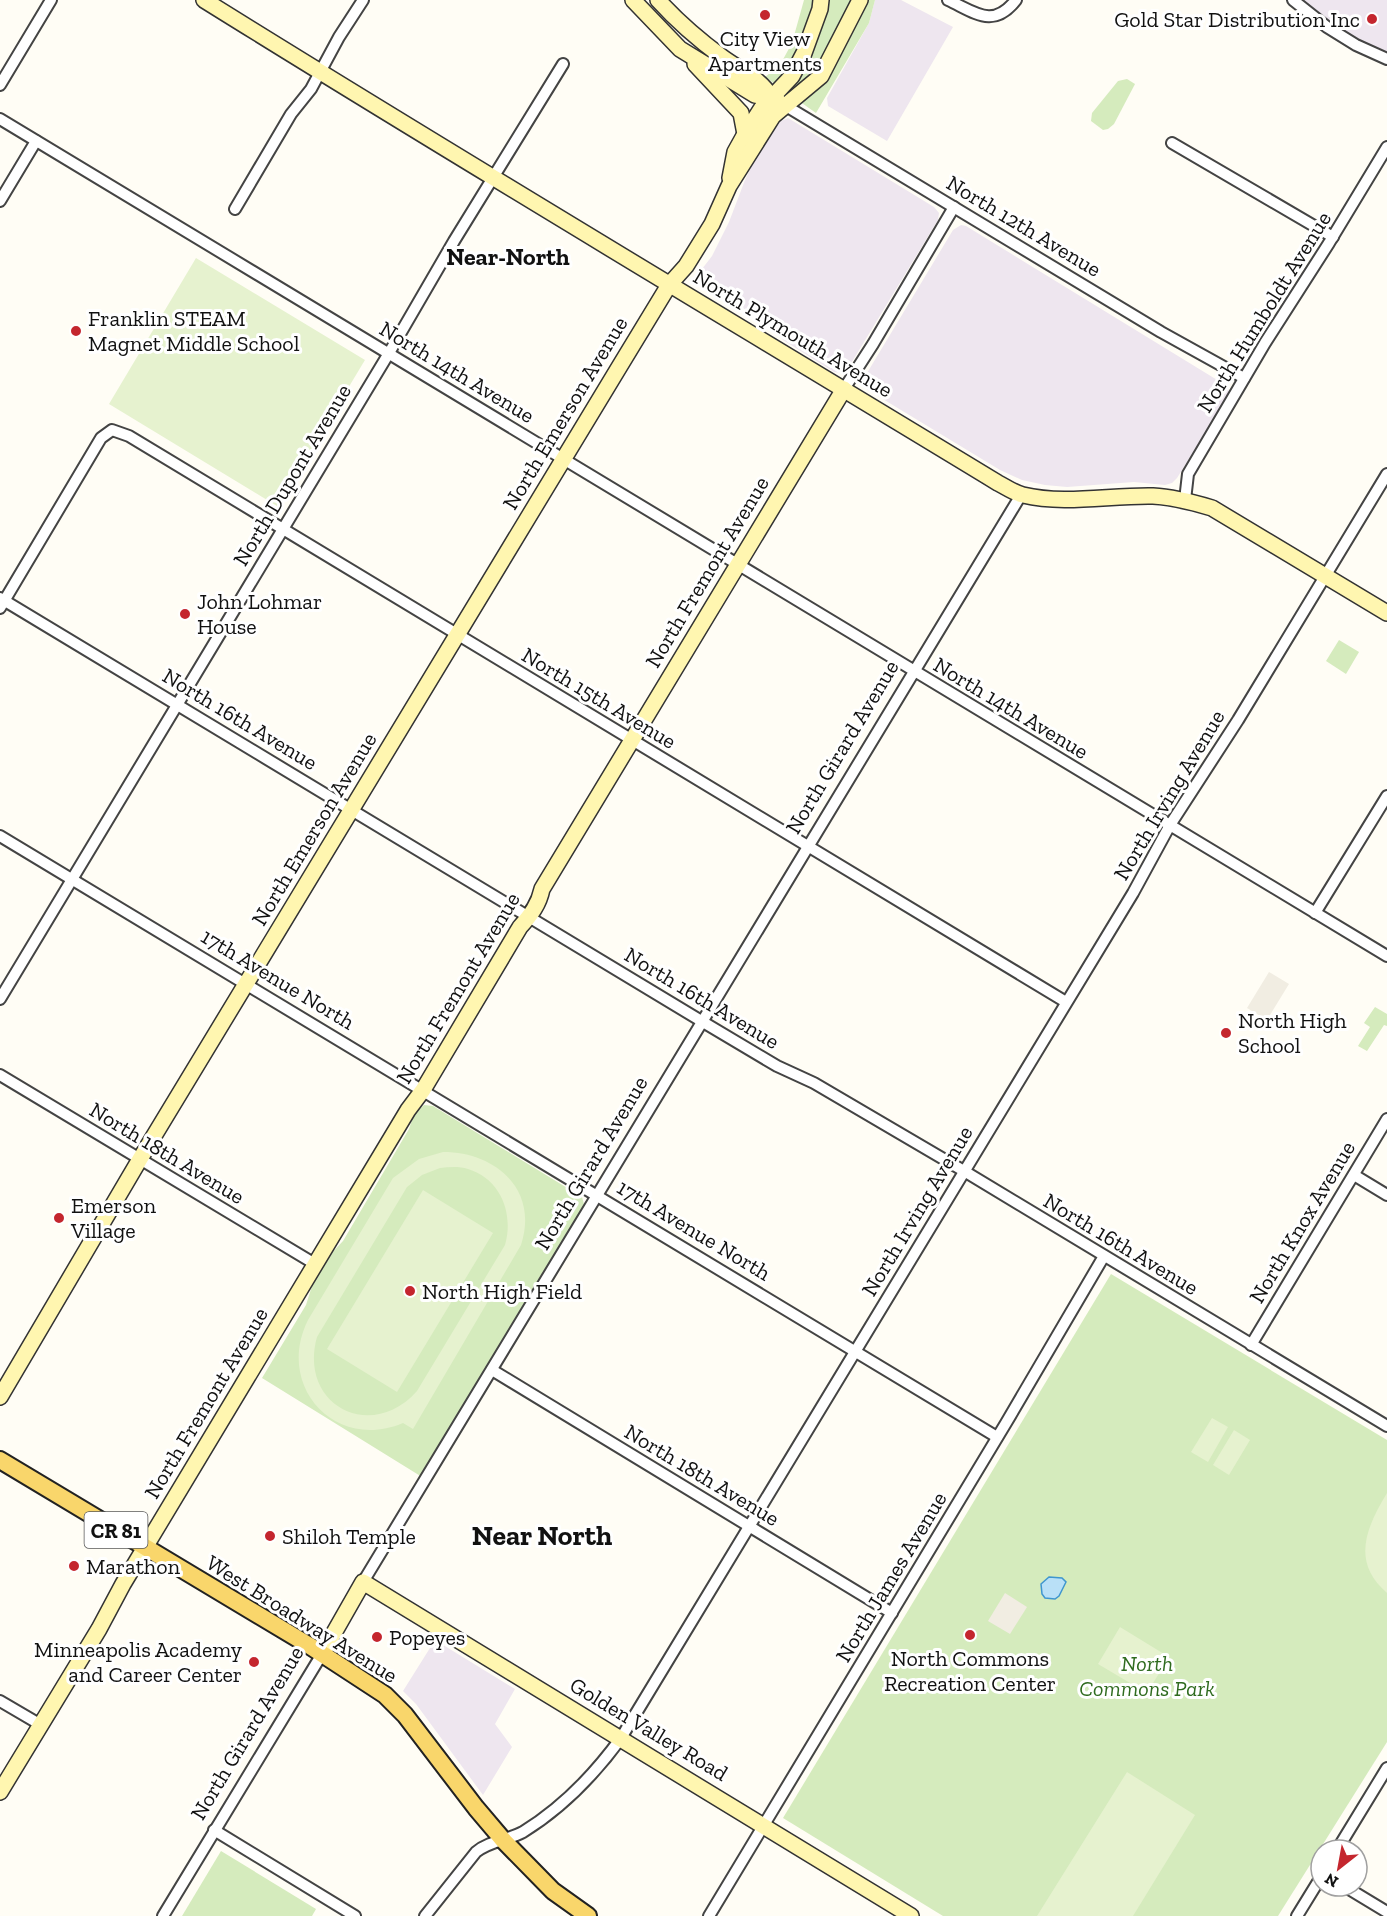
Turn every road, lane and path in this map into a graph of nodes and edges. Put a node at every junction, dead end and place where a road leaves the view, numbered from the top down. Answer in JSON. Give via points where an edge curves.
{"nodes":[{"id":1,"x":51,"y":0,"type":"edge"},
{"id":2,"x":204,"y":0,"type":"edge"},
{"id":3,"x":363,"y":0,"type":"edge"},
{"id":4,"x":633,"y":0,"type":"edge"},
{"id":5,"x":658,"y":0,"type":"edge"},
{"id":6,"x":821,"y":0,"type":"edge"},
{"id":7,"x":860,"y":0,"type":"edge"},
{"id":8,"x":948,"y":0,"type":"edge"},
{"id":9,"x":1016,"y":0,"type":"edge"},
{"id":10,"x":1293,"y":0,"type":"edge"},
{"id":11,"x":680,"y":49,"type":"junction"},
{"id":12,"x":1387,"y":59,"type":"edge"},
{"id":13,"x":563,"y":64,"type":"dead end"},
{"id":14,"x":321,"y":72,"type":"junction"},
{"id":15,"x":0,"y":85,"type":"edge"},
{"id":16,"x":772,"y":98,"type":"junction"},
{"id":17,"x":786,"y":106,"type":"junction"},
{"id":18,"x":0,"y":119,"type":"edge"},
{"id":19,"x":744,"y":134,"type":"junction"},
{"id":20,"x":36,"y":141,"type":"junction"},
{"id":21,"x":1172,"y":143,"type":"dead end"},
{"id":22,"x":1387,"y":147,"type":"edge"},
{"id":23,"x":494,"y":177,"type":"junction"},
{"id":24,"x":729,"y":186,"type":"junction"},
{"id":25,"x":0,"y":201,"type":"edge"},
{"id":26,"x":954,"y":207,"type":"junction"},
{"id":27,"x":235,"y":209,"type":"dead end"},
{"id":28,"x":1333,"y":237,"type":"junction"},
{"id":29,"x":669,"y":285,"type":"junction"},
{"id":30,"x":389,"y":353,"type":"junction"},
{"id":31,"x":1244,"y":378,"type":"junction"},
{"id":32,"x":844,"y":389,"type":"junction"},
{"id":33,"x":564,"y":458,"type":"junction"},
{"id":34,"x":1387,"y":474,"type":"edge"},
{"id":35,"x":1022,"y":495,"type":"junction"},
{"id":36,"x":1185,"y":500,"type":"junction"},
{"id":37,"x":281,"y":529,"type":"junction"},
{"id":38,"x":739,"y":564,"type":"junction"},
{"id":39,"x":1325,"y":575,"type":"junction"},
{"id":40,"x":2,"y":602,"type":"edge"},
{"id":41,"x":1387,"y":613,"type":"edge"},
{"id":42,"x":457,"y":635,"type":"junction"},
{"id":43,"x":914,"y":672,"type":"junction"},
{"id":44,"x":177,"y":705,"type":"junction"},
{"id":45,"x":633,"y":740,"type":"junction"},
{"id":46,"x":1387,"y":796,"type":"edge"},
{"id":47,"x":352,"y":810,"type":"junction"},
{"id":48,"x":1170,"y":825,"type":"junction"},
{"id":49,"x":0,"y":836,"type":"edge"},
{"id":50,"x":808,"y":847,"type":"junction"},
{"id":51,"x":72,"y":879,"type":"junction"},
{"id":52,"x":1315,"y":913,"type":"junction"},
{"id":53,"x":530,"y":917,"type":"junction"},
{"id":54,"x":1387,"y":956,"type":"edge"},
{"id":55,"x":248,"y":983,"type":"junction"},
{"id":56,"x":0,"y":999,"type":"edge"},
{"id":57,"x":1066,"y":1002,"type":"junction"},
{"id":58,"x":703,"y":1022,"type":"junction"},
{"id":59,"x":0,"y":1075,"type":"edge"},
{"id":60,"x":423,"y":1090,"type":"junction"},
{"id":61,"x":1387,"y":1119,"type":"edge"},
{"id":62,"x":140,"y":1159,"type":"junction"},
{"id":63,"x":964,"y":1171,"type":"junction"},
{"id":64,"x":1353,"y":1175,"type":"junction"},
{"id":65,"x":598,"y":1195,"type":"junction"},
{"id":66,"x":1387,"y":1195,"type":"edge"},
{"id":67,"x":1104,"y":1256,"type":"junction"},
{"id":68,"x":315,"y":1264,"type":"junction"},
{"id":69,"x":1251,"y":1346,"type":"junction"},
{"id":70,"x":855,"y":1350,"type":"junction"},
{"id":71,"x":492,"y":1370,"type":"junction"},
{"id":72,"x":0,"y":1397,"type":"edge"},
{"id":73,"x":1387,"y":1426,"type":"edge"},
{"id":74,"x":998,"y":1437,"type":"junction"},
{"id":75,"x":0,"y":1460,"type":"edge"},
{"id":76,"x":750,"y":1527,"type":"junction"},
{"id":77,"x":145,"y":1547,"type":"junction"},
{"id":78,"x":363,"y":1582,"type":"junction"},
{"id":79,"x":892,"y":1613,"type":"junction"},
{"id":80,"x":322,"y":1654,"type":"junction"},
{"id":81,"x":0,"y":1701,"type":"edge"},
{"id":82,"x":41,"y":1725,"type":"junction"},
{"id":83,"x":621,"y":1738,"type":"junction"},
{"id":84,"x":1387,"y":1768,"type":"edge"},
{"id":85,"x":0,"y":1792,"type":"edge"},
{"id":86,"x":763,"y":1826,"type":"junction"},
{"id":87,"x":214,"y":1830,"type":"junction"},
{"id":88,"x":1344,"y":1838,"type":"edge"},
{"id":89,"x":504,"y":1840,"type":"junction"},
{"id":90,"x":1309,"y":1896,"type":"edge"},
{"id":91,"x":1364,"y":1898,"type":"edge"},
{"id":92,"x":1387,"y":1912,"type":"edge"},
{"id":93,"x":907,"y":1915,"type":"edge"},
{"id":94,"x":163,"y":1916,"type":"edge"},
{"id":95,"x":355,"y":1916,"type":"edge"},
{"id":96,"x":425,"y":1916,"type":"edge"},
{"id":97,"x":588,"y":1916,"type":"edge"},
{"id":98,"x":709,"y":1916,"type":"edge"},
{"id":99,"x":1297,"y":1916,"type":"edge"}],
"edges":[{"from":1,"to":15,"type":"street"},
{"from":2,"to":14,"type":"street","name":"North Plymouth Avenue"},
{"from":3,"to":14,"type":"street"},
{"from":4,"to":11,"type":"street"},
{"from":5,"to":16,"type":"street","via":[[723,58],[763,84]]},
{"from":6,"to":16,"type":"street","via":[[804,53],[792,76]]},
{"from":7,"to":17,"type":"street","via":[[820,76]]},
{"from":8,"to":9,"type":"street","via":[[990,17],[1000,16]]},
{"from":10,"to":12,"type":"street","via":[[1327,27]]},
{"from":11,"to":16,"type":"street","via":[[754,95]]},
{"from":11,"to":19,"type":"street","via":[[741,113]]},
{"from":13,"to":23,"type":"street","name":"North Dupont Avenue"},
{"from":14,"to":23,"type":"street","name":"North Plymouth Avenue"},
{"from":14,"to":27,"type":"street","via":[[291,114]]},
{"from":16,"to":17,"type":"street"},
{"from":16,"to":19,"type":"street"},
{"from":17,"to":24,"type":"street","via":[[772,116]]},
{"from":17,"to":26,"type":"street","name":"North 12th Avenue"},
{"from":18,"to":20,"type":"street","name":"North 14th Avenue"},
{"from":19,"to":24,"type":"street","via":[[735,152]]},
{"from":20,"to":25,"type":"street"},
{"from":20,"to":30,"type":"street","name":"North 14th Avenue"},
{"from":21,"to":28,"type":"street"},
{"from":22,"to":28,"type":"street","name":"North Humboldt Avenue"},
{"from":23,"to":29,"type":"street","name":"North Plymouth Avenue"},
{"from":23,"to":30,"type":"street","name":"North Dupont Avenue"},
{"from":24,"to":29,"type":"street","name":"North Emerson Avenue","via":[[712,224]]},
{"from":26,"to":31,"type":"street","name":"North 12th Avenue"},
{"from":26,"to":32,"type":"street","name":"North Fremont Avenue"},
{"from":28,"to":31,"type":"street","name":"North Humboldt Avenue"},
{"from":29,"to":32,"type":"street","name":"North Plymouth Avenue"},
{"from":29,"to":33,"type":"street","name":"North Emerson Avenue"},
{"from":30,"to":33,"type":"street","name":"North 14th Avenue"},
{"from":30,"to":37,"type":"street","name":"North Dupont Avenue"},
{"from":31,"to":36,"type":"street","name":"North Humboldt Avenue","via":[[1188,474]]},
{"from":32,"to":35,"type":"street","name":"North Plymouth Avenue"},
{"from":32,"to":38,"type":"street","name":"North Fremont Avenue"},
{"from":33,"to":38,"type":"street","name":"North 14th Avenue"},
{"from":33,"to":42,"type":"street","name":"North Emerson Avenue"},
{"from":34,"to":39,"type":"street","name":"North Irving Avenue"},
{"from":35,"to":36,"type":"street","name":"North Plymouth Avenue","via":[[1065,500],[1154,496]]},
{"from":35,"to":43,"type":"street","name":"North Girard Avenue"},
{"from":36,"to":39,"type":"street","name":"North Plymouth Avenue","via":[[1227,516]]},
{"from":37,"to":40,"type":"street","name":"North 15th Avenue","via":[[112,429],[101,438]]},
{"from":37,"to":42,"type":"street","name":"North 15th Avenue"},
{"from":37,"to":44,"type":"street","name":"North Dupont Avenue"},
{"from":38,"to":43,"type":"street","name":"North 14th Avenue"},
{"from":38,"to":45,"type":"street","name":"North Fremont Avenue"},
{"from":39,"to":41,"type":"street","name":"North Plymouth Avenue"},
{"from":39,"to":48,"type":"street","name":"North Irving Avenue"},
{"from":40,"to":44,"type":"street","name":"North 16th Avenue"},
{"from":42,"to":45,"type":"street","name":"North 15th Avenue"},
{"from":42,"to":47,"type":"street","name":"North Emerson Avenue"},
{"from":43,"to":48,"type":"street","name":"North 14th Avenue"},
{"from":43,"to":50,"type":"street","name":"North Girard Avenue"},
{"from":44,"to":47,"type":"street","name":"North 16th Avenue"},
{"from":44,"to":51,"type":"street","name":"North Dupont Avenue"},
{"from":45,"to":50,"type":"street","name":"North 15th Avenue"},
{"from":45,"to":53,"type":"street","name":"North Fremont Avenue","via":[[542,889]]},
{"from":46,"to":52,"type":"street"},
{"from":47,"to":53,"type":"street","name":"North 16th Avenue"},
{"from":47,"to":55,"type":"street","name":"North Emerson Avenue"},
{"from":48,"to":52,"type":"street","name":"North 14th Avenue"},
{"from":48,"to":57,"type":"street","name":"North Irving Avenue"},
{"from":49,"to":51,"type":"street","name":"17th Avenue North"},
{"from":50,"to":57,"type":"street","name":"North 15th Avenue"},
{"from":50,"to":58,"type":"street","name":"North Girard Avenue"},
{"from":51,"to":55,"type":"street","name":"17th Avenue North"},
{"from":51,"to":56,"type":"street","name":"North Dupont Avenue"},
{"from":52,"to":54,"type":"street","name":"North 14th Avenue"},
{"from":53,"to":58,"type":"street","name":"North 16th Avenue"},
{"from":53,"to":60,"type":"street","name":"North Fremont Avenue","via":[[520,927]]},
{"from":55,"to":60,"type":"street","name":"17th Avenue North"},
{"from":55,"to":62,"type":"street","name":"North Emerson Avenue"},
{"from":57,"to":63,"type":"street","name":"North Irving Avenue"},
{"from":58,"to":63,"type":"street","name":"North 16th Avenue"},
{"from":58,"to":65,"type":"street","name":"North Girard Avenue"},
{"from":59,"to":62,"type":"street","name":"North 18th Avenue"},
{"from":60,"to":65,"type":"street","name":"17th Avenue North"},
{"from":60,"to":68,"type":"street","name":"North Fremont Avenue"},
{"from":61,"to":64,"type":"street","name":"North Knox Avenue"},
{"from":62,"to":68,"type":"street","name":"North 18th Avenue"},
{"from":62,"to":72,"type":"street","name":"North Emerson Avenue"},
{"from":63,"to":67,"type":"street","name":"North 16th Avenue"},
{"from":63,"to":70,"type":"street","name":"North Irving Avenue"},
{"from":64,"to":66,"type":"street"},
{"from":64,"to":69,"type":"street","name":"North Knox Avenue"},
{"from":65,"to":70,"type":"street","name":"17th Avenue North"},
{"from":65,"to":71,"type":"street","name":"North Girard Avenue"},
{"from":67,"to":69,"type":"street","name":"North 16th Avenue"},
{"from":67,"to":74,"type":"street","name":"North James Avenue"},
{"from":68,"to":77,"type":"street","name":"North Fremont Avenue"},
{"from":69,"to":73,"type":"street","name":"North 16th Avenue"},
{"from":70,"to":74,"type":"street","name":"17th Avenue North"},
{"from":70,"to":76,"type":"street","name":"North Irving Avenue"},
{"from":71,"to":76,"type":"street","name":"North 18th Avenue"},
{"from":71,"to":78,"type":"street","name":"North Girard Avenue"},
{"from":74,"to":79,"type":"street","name":"North James Avenue"},
{"from":75,"to":77,"type":"main road","name":"West Broadway Avenue","number":"CR 81"},
{"from":76,"to":79,"type":"street","name":"North 18th Avenue"},
{"from":76,"to":83,"type":"street","name":"North Irving Avenue"},
{"from":77,"to":80,"type":"main road","name":"West Broadway Avenue","number":"CR 81"},
{"from":77,"to":82,"type":"street","name":"North Fremont Avenue"},
{"from":78,"to":80,"type":"street","name":"North Girard Avenue"},
{"from":78,"to":83,"type":"street","name":"Golden Valley Road"},
{"from":79,"to":86,"type":"street","name":"North James Avenue"},
{"from":80,"to":87,"type":"street","name":"North Girard Avenue"},
{"from":80,"to":89,"type":"main road","name":"West Broadway Avenue","number":"CR 81","via":[[385,1695],[405,1715]]},
{"from":81,"to":82,"type":"street"},
{"from":82,"to":85,"type":"street","name":"North Fremont Avenue"},
{"from":83,"to":86,"type":"street","name":"Golden Valley Road"},
{"from":83,"to":89,"type":"street","name":"North Irving Avenue","via":[[571,1796],[530,1827]]},
{"from":84,"to":88,"type":"street"},
{"from":86,"to":93,"type":"street","name":"Golden Valley Road"},
{"from":86,"to":98,"type":"street","name":"North James Avenue"},
{"from":87,"to":94,"type":"street","name":"North Girard Avenue"},
{"from":87,"to":95,"type":"street"},
{"from":89,"to":96,"type":"street","name":"North Irving Avenue","via":[[476,1852]]},
{"from":89,"to":97,"type":"main road","name":"West Broadway Avenue","number":"CR 81","via":[[552,1891]]},
{"from":90,"to":99,"type":"street"},
{"from":91,"to":92,"type":"street"}]}
